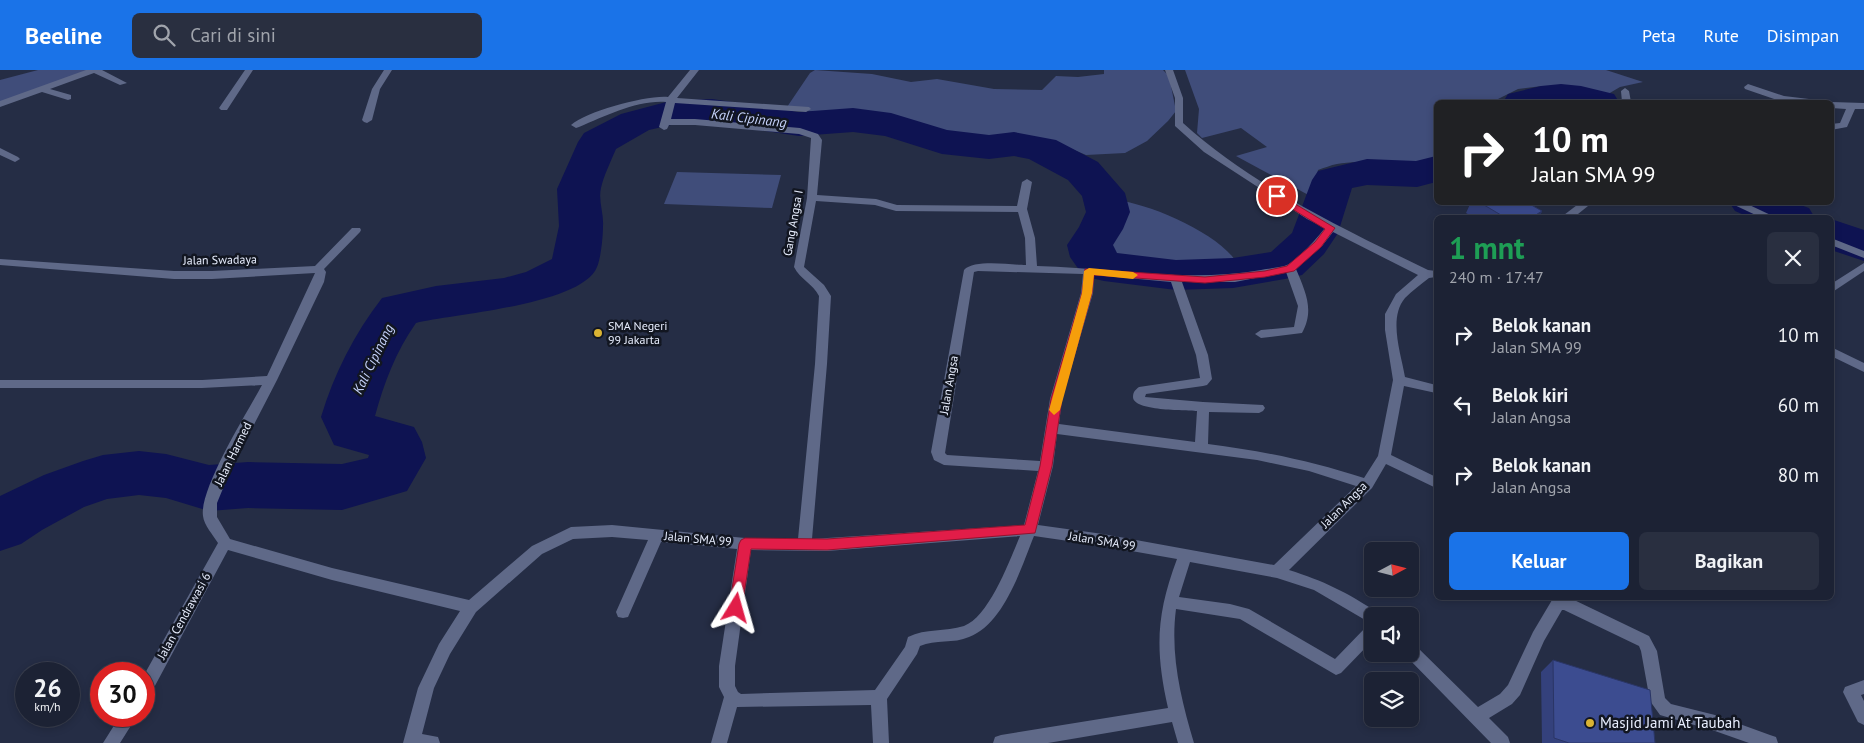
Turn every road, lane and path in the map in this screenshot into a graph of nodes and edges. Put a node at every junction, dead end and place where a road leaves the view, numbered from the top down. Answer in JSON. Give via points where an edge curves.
{"nodes":[{"id":1,"x":95,"y":70,"type":"edge"},
{"id":2,"x":249,"y":70,"type":"edge"},
{"id":3,"x":388,"y":70,"type":"edge"},
{"id":4,"x":695,"y":70,"type":"edge"},
{"id":5,"x":1169,"y":70,"type":"edge"},
{"id":6,"x":123,"y":82,"type":"dead end"},
{"id":7,"x":1748,"y":87,"type":"dead end"},
{"id":8,"x":42,"y":89,"type":"junction"},
{"id":9,"x":1625,"y":91,"type":"dead end"},
{"id":10,"x":68,"y":97,"type":"dead end"},
{"id":11,"x":670,"y":100,"type":"junction"},
{"id":12,"x":1626,"y":100,"type":"edge"},
{"id":13,"x":1796,"y":100,"type":"edge"},
{"id":14,"x":0,"y":104,"type":"edge"},
{"id":15,"x":1834,"y":105,"type":"edge"},
{"id":16,"x":1864,"y":106,"type":"edge"},
{"id":17,"x":1850,"y":107,"type":"junction"},
{"id":18,"x":224,"y":108,"type":"dead end"},
{"id":19,"x":806,"y":109,"type":"dead end"},
{"id":20,"x":367,"y":120,"type":"dead end"},
{"id":21,"x":576,"y":125,"type":"dead end"},
{"id":22,"x":1834,"y":127,"type":"edge"},
{"id":23,"x":0,"y":151,"type":"edge"},
{"id":24,"x":15,"y":159,"type":"dead end"},
{"id":25,"x":1027,"y":182,"type":"dead end"},
{"id":26,"x":812,"y":198,"type":"junction"},
{"id":27,"x":1584,"y":205,"type":"edge"},
{"id":28,"x":1740,"y":205,"type":"edge"},
{"id":29,"x":1022,"y":209,"type":"junction"},
{"id":30,"x":1569,"y":215,"type":"edge"},
{"id":31,"x":1765,"y":215,"type":"edge"},
{"id":32,"x":1328,"y":227,"type":"junction"},
{"id":33,"x":356,"y":230,"type":"dead end"},
{"id":34,"x":1834,"y":242,"type":"edge"},
{"id":35,"x":1864,"y":255,"type":"edge"},
{"id":36,"x":0,"y":262,"type":"edge"},
{"id":37,"x":1864,"y":266,"type":"edge"},
{"id":38,"x":1290,"y":268,"type":"junction"},
{"id":39,"x":1032,"y":269,"type":"junction"},
{"id":40,"x":318,"y":270,"type":"junction"},
{"id":41,"x":1089,"y":271,"type":"junction"},
{"id":42,"x":1431,"y":274,"type":"edge"},
{"id":43,"x":1175,"y":279,"type":"junction"},
{"id":44,"x":1834,"y":287,"type":"edge"},
{"id":45,"x":1261,"y":334,"type":"dead end"},
{"id":46,"x":1834,"y":353,"type":"edge"},
{"id":47,"x":1864,"y":368,"type":"edge"},
{"id":48,"x":270,"y":380,"type":"junction"},
{"id":49,"x":1399,"y":380,"type":"junction"},
{"id":50,"x":0,"y":384,"type":"edge"},
{"id":51,"x":1434,"y":389,"type":"edge"},
{"id":52,"x":1203,"y":407,"type":"junction"},
{"id":53,"x":1259,"y":408,"type":"dead end"},
{"id":54,"x":1051,"y":428,"type":"junction"},
{"id":55,"x":1201,"y":446,"type":"junction"},
{"id":56,"x":1384,"y":457,"type":"junction"},
{"id":57,"x":1046,"y":466,"type":"junction"},
{"id":58,"x":1434,"y":482,"type":"edge"},
{"id":59,"x":1367,"y":484,"type":"junction"},
{"id":60,"x":1030,"y":530,"type":"junction"},
{"id":61,"x":657,"y":536,"type":"junction"},
{"id":62,"x":225,"y":543,"type":"junction"},
{"id":63,"x":745,"y":544,"type":"junction"},
{"id":64,"x":804,"y":545,"type":"junction"},
{"id":65,"x":1185,"y":556,"type":"junction"},
{"id":66,"x":1277,"y":572,"type":"junction"},
{"id":67,"x":1170,"y":602,"type":"junction"},
{"id":68,"x":471,"y":607,"type":"junction"},
{"id":69,"x":623,"y":612,"type":"dead end"},
{"id":70,"x":1364,"y":612,"type":"edge"},
{"id":71,"x":1364,"y":640,"type":"edge"},
{"id":72,"x":1419,"y":659,"type":"edge"},
{"id":73,"x":155,"y":670,"type":"edge"},
{"id":74,"x":1864,"y":687,"type":"edge"},
{"id":75,"x":732,"y":697,"type":"junction"},
{"id":76,"x":879,"y":697,"type":"junction"},
{"id":77,"x":1177,"y":714,"type":"junction"},
{"id":78,"x":1478,"y":716,"type":"junction"},
{"id":79,"x":1864,"y":717,"type":"edge"},
{"id":80,"x":122,"y":727,"type":"edge"},
{"id":81,"x":412,"y":742,"type":"edge"},
{"id":82,"x":111,"y":743,"type":"edge"},
{"id":83,"x":432,"y":743,"type":"edge"},
{"id":84,"x":719,"y":743,"type":"edge"},
{"id":85,"x":881,"y":743,"type":"edge"},
{"id":86,"x":1001,"y":743,"type":"edge"},
{"id":87,"x":1186,"y":743,"type":"edge"},
{"id":88,"x":1502,"y":743,"type":"edge"},
{"id":89,"x":1770,"y":743,"type":"edge"}],
"edges":[{"from":1,"to":6,"type":"street"},
{"from":1,"to":8,"type":"street"},
{"from":2,"to":18,"type":"street"},
{"from":3,"to":20,"type":"street","via":[[376,89]]},
{"from":4,"to":11,"type":"street"},
{"from":5,"to":32,"type":"street","via":[[1179,98],[1177,120],[1180,128],[1207,150]]},
{"from":7,"to":13,"type":"street"},
{"from":8,"to":10,"type":"street"},
{"from":8,"to":14,"type":"street"},
{"from":9,"to":12,"type":"street"},
{"from":11,"to":19,"type":"street"},
{"from":11,"to":21,"type":"street","via":[[625,105]]},
{"from":11,"to":26,"type":"street","name":"Gang Angsa I","via":[[665,121],[800,131],[816,136]]},
{"from":15,"to":17,"type":"street"},
{"from":16,"to":17,"type":"street"},
{"from":17,"to":22,"type":"street","via":[[1844,125]]},
{"from":23,"to":24,"type":"street"},
{"from":25,"to":29,"type":"street"},
{"from":26,"to":29,"type":"street","via":[[876,202],[896,208]]},
{"from":26,"to":64,"type":"street","name":"Gang Angsa I","via":[[799,267],[825,296],[822,364]]},
{"from":27,"to":30,"type":"street"},
{"from":28,"to":31,"type":"street"},
{"from":29,"to":39,"type":"street","via":[[1030,238]]},
{"from":32,"to":38,"type":"street","via":[[1318,244]]},
{"from":32,"to":42,"type":"street"},
{"from":33,"to":40,"type":"street"},
{"from":34,"to":35,"type":"street"},
{"from":36,"to":40,"type":"street","name":"Jalan Swadaya","via":[[141,274],[212,275]]},
{"from":37,"to":44,"type":"street"},
{"from":38,"to":43,"type":"street","name":"Jalan Angsa","via":[[1236,278]]},
{"from":38,"to":45,"type":"street","via":[[1302,294],[1303,321],[1298,330]]},
{"from":39,"to":41,"type":"street","name":"Jalan Angsa"},
{"from":39,"to":57,"type":"street","name":"Jalan Angsa","via":[[977,266],[969,270],[938,452],[944,460]]},
{"from":40,"to":48,"type":"street","via":[[318,282]]},
{"from":41,"to":43,"type":"street","name":"Jalan Angsa"},
{"from":41,"to":54,"type":"street","via":[[1087,293],[1056,399]]},
{"from":42,"to":49,"type":"street","name":"Jalan Angsa","via":[[1400,297],[1391,314]]},
{"from":43,"to":52,"type":"street","via":[[1202,355],[1206,379],[1143,390],[1140,399],[1146,403]]},
{"from":46,"to":47,"type":"street"},
{"from":48,"to":50,"type":"street","via":[[202,384]]},
{"from":48,"to":62,"type":"street","name":"Jalan Harmed","via":[[210,503],[210,516]]},
{"from":49,"to":51,"type":"street"},
{"from":49,"to":56,"type":"street","name":"Jalan Angsa"},
{"from":52,"to":53,"type":"street"},
{"from":52,"to":55,"type":"street"},
{"from":54,"to":55,"type":"street"},
{"from":54,"to":57,"type":"street"},
{"from":55,"to":59,"type":"street","via":[[1308,466]]},
{"from":56,"to":58,"type":"street"},
{"from":56,"to":59,"type":"street","name":"Jalan Angsa"},
{"from":57,"to":60,"type":"street"},
{"from":59,"to":66,"type":"street","name":"Jalan Angsa"},
{"from":60,"to":64,"type":"street","name":"Jalan SMA 99"},
{"from":60,"to":65,"type":"street","name":"Jalan SMA 99"},
{"from":60,"to":76,"type":"street","via":[[1004,591],[980,624],[966,632],[913,642],[912,649]]},
{"from":61,"to":63,"type":"street","name":"Jalan SMA 99"},
{"from":61,"to":68,"type":"street","name":"Jalan SMA 99","via":[[612,531],[572,533],[537,550]]},
{"from":61,"to":69,"type":"street"},
{"from":62,"to":68,"type":"street","via":[[332,574]]},
{"from":62,"to":73,"type":"street","name":"Jalan Cendrawasi 6"},
{"from":63,"to":64,"type":"street","name":"Jalan SMA 99"},
{"from":63,"to":75,"type":"street","via":[[727,666],[727,688]]},
{"from":65,"to":66,"type":"street","name":"Jalan SMA 99"},
{"from":65,"to":67,"type":"street"},
{"from":66,"to":70,"type":"street","via":[[1318,585]]},
{"from":67,"to":71,"type":"street","via":[[1244,614],[1336,668]]},
{"from":67,"to":77,"type":"street","via":[[1167,644]]},
{"from":68,"to":81,"type":"street","name":"Jalan SMA 99","via":[[444,649],[426,688]]},
{"from":72,"to":78,"type":"street"},
{"from":74,"to":79,"type":"street","via":[[1851,692]]},
{"from":75,"to":76,"type":"street","via":[[740,701]]},
{"from":75,"to":84,"type":"street"},
{"from":76,"to":85,"type":"street"},
{"from":77,"to":86,"type":"street"},
{"from":77,"to":87,"type":"street"},
{"from":78,"to":88,"type":"street"},
{"from":78,"to":89,"type":"street","via":[[1506,699],[1514,690],[1538,637],[1557,605],[1565,603],[1644,642],[1648,648],[1658,701],[1666,710]]},
{"from":80,"to":82,"type":"street"},
{"from":81,"to":83,"type":"street"}]}
